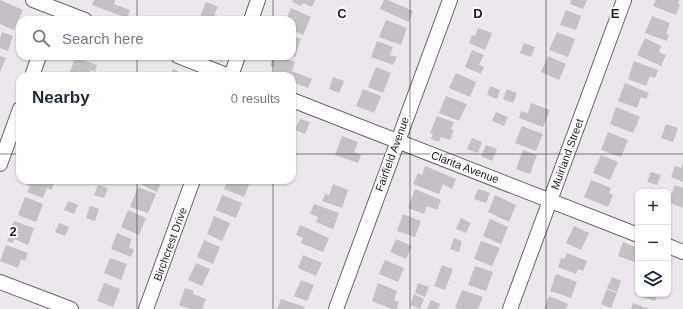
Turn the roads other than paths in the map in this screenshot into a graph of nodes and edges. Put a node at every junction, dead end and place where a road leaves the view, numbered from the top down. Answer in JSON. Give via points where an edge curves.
{"nodes":[{"id":1,"x":33,"y":0,"type":"edge"},
{"id":2,"x":258,"y":0,"type":"edge"},
{"id":3,"x":450,"y":0,"type":"edge"},
{"id":4,"x":624,"y":0,"type":"edge"},
{"id":5,"x":56,"y":10,"type":"edge"},
{"id":6,"x":73,"y":16,"type":"edge"},
{"id":7,"x":252,"y":16,"type":"edge"},
{"id":8,"x":38,"y":60,"type":"edge"},
{"id":9,"x":188,"y":60,"type":"edge"},
{"id":10,"x":236,"y":60,"type":"edge"},
{"id":11,"x":33,"y":72,"type":"edge"},
{"id":12,"x":220,"y":72,"type":"edge"},
{"id":13,"x":232,"y":72,"type":"edge"},
{"id":14,"x":296,"y":102,"type":"edge"},
{"id":15,"x":16,"y":120,"type":"edge"},
{"id":16,"x":397,"y":141,"type":"junction"},
{"id":17,"x":0,"y":164,"type":"edge"},
{"id":18,"x":192,"y":184,"type":"edge"},
{"id":19,"x":550,"y":200,"type":"junction"},
{"id":20,"x":635,"y":233,"type":"edge"},
{"id":21,"x":671,"y":247,"type":"edge"},
{"id":22,"x":683,"y":252,"type":"edge"},
{"id":23,"x":0,"y":282,"type":"edge"},
{"id":24,"x":69,"y":309,"type":"edge"},
{"id":25,"x":146,"y":309,"type":"edge"},
{"id":26,"x":336,"y":309,"type":"edge"},
{"id":27,"x":510,"y":309,"type":"edge"}],
"edges":[{"from":1,"to":5,"type":"street"},
{"from":2,"to":7,"type":"street"},
{"from":3,"to":16,"type":"street","name":"Fairfield Avenue"},
{"from":4,"to":19,"type":"street","name":"Muirland Street"},
{"from":5,"to":6,"type":"street"},
{"from":8,"to":11,"type":"street"},
{"from":9,"to":12,"type":"street"},
{"from":10,"to":13,"type":"street"},
{"from":14,"to":16,"type":"street","name":"Clarita Avenue"},
{"from":15,"to":17,"type":"street"},
{"from":16,"to":19,"type":"street","name":"Clarita Avenue"},
{"from":16,"to":26,"type":"street","name":"Fairfield Avenue"},
{"from":18,"to":25,"type":"street","name":"Birchcrest Drive"},
{"from":19,"to":20,"type":"street","name":"Clarita Avenue"},
{"from":19,"to":27,"type":"street","name":"Muirland Street"},
{"from":21,"to":22,"type":"street"},
{"from":23,"to":24,"type":"street"}]}
